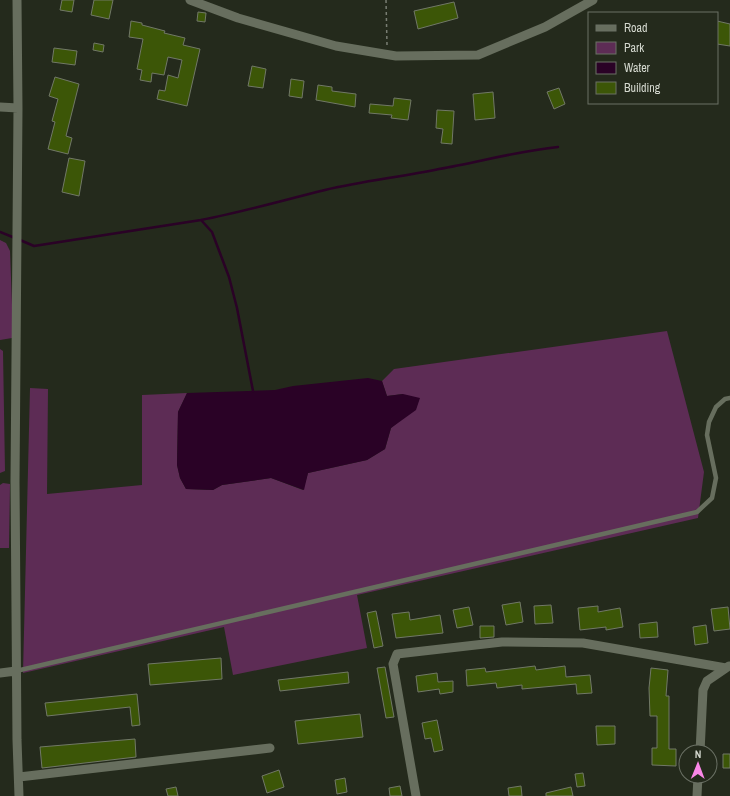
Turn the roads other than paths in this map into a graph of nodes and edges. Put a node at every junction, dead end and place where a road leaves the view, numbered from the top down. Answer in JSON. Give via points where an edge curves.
{"nodes":[{"id":1,"x":17,"y":0,"type":"edge"},
{"id":2,"x":190,"y":0,"type":"edge"},
{"id":3,"x":593,"y":0,"type":"edge"},
{"id":4,"x":0,"y":107,"type":"edge"},
{"id":5,"x":18,"y":108,"type":"junction"},
{"id":6,"x":730,"y":398,"type":"edge"},
{"id":7,"x":728,"y":667,"type":"edge"},
{"id":8,"x":16,"y":671,"type":"junction"},
{"id":9,"x":0,"y":673,"type":"edge"},
{"id":10,"x":700,"y":744,"type":"edge"},
{"id":11,"x":270,"y":748,"type":"dead end"},
{"id":12,"x":19,"y":777,"type":"junction"},
{"id":13,"x":698,"y":784,"type":"edge"},
{"id":14,"x":20,"y":796,"type":"edge"},
{"id":15,"x":416,"y":796,"type":"edge"},
{"id":16,"x":697,"y":796,"type":"edge"}],
"edges":[{"from":1,"to":5,"type":"street"},
{"from":2,"to":3,"type":"street","via":[[238,18],[336,46],[396,56],[478,56],[545,27]]},
{"from":4,"to":5,"type":"street"},
{"from":5,"to":8,"type":"street"},
{"from":6,"to":8,"type":"lane","via":[[716,407],[709,422],[707,434],[716,478],[712,498],[697,512]]},
{"from":7,"to":10,"type":"street","via":[[707,681],[703,690]]},
{"from":7,"to":15,"type":"street","via":[[584,643],[502,642],[397,654],[393,664]]},
{"from":8,"to":9,"type":"street"},
{"from":8,"to":12,"type":"street"},
{"from":11,"to":12,"type":"street"},
{"from":12,"to":14,"type":"street"},
{"from":13,"to":16,"type":"street"}]}
